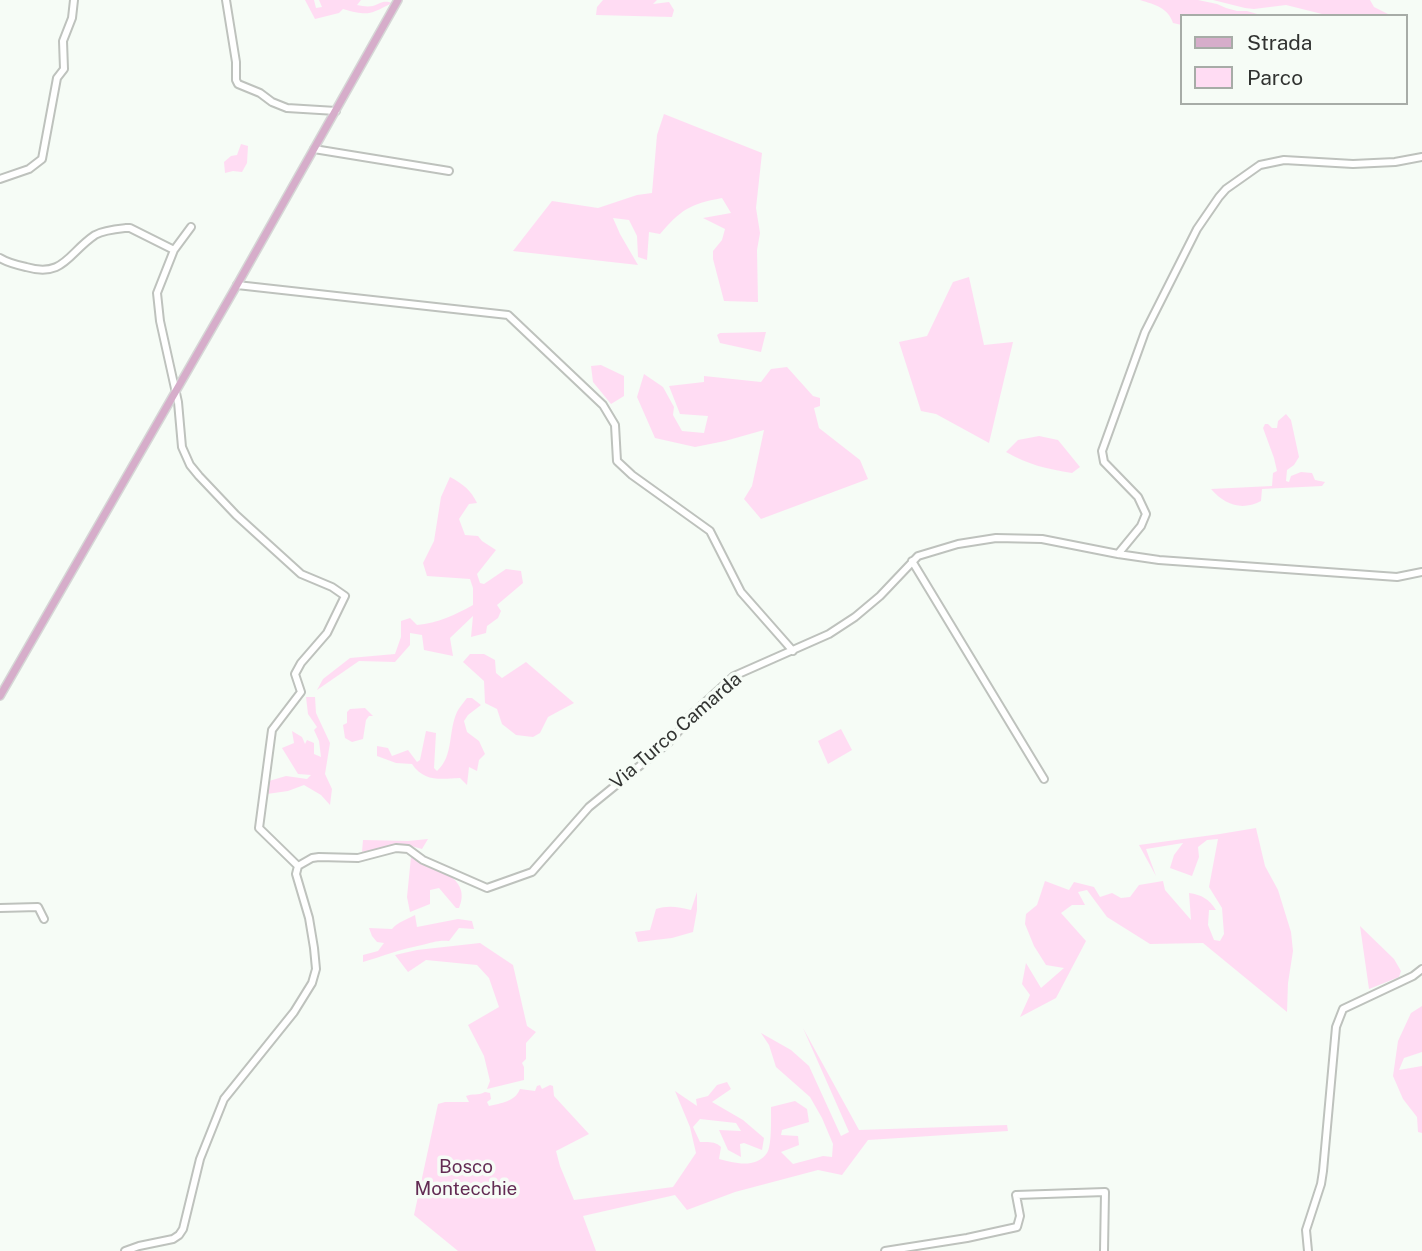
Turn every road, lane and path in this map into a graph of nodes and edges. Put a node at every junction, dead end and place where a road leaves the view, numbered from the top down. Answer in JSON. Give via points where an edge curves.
{"nodes":[{"id":1,"x":74,"y":0,"type":"edge"},
{"id":2,"x":226,"y":0,"type":"edge"},
{"id":3,"x":398,"y":0,"type":"edge"},
{"id":4,"x":336,"y":111,"type":"junction"},
{"id":5,"x":314,"y":149,"type":"junction"},
{"id":6,"x":1422,"y":157,"type":"edge"},
{"id":7,"x":449,"y":171,"type":"dead end"},
{"id":8,"x":0,"y":179,"type":"edge"},
{"id":9,"x":191,"y":227,"type":"dead end"},
{"id":10,"x":174,"y":250,"type":"junction"},
{"id":11,"x":0,"y":258,"type":"edge"},
{"id":12,"x":237,"y":285,"type":"junction"},
{"id":13,"x":175,"y":391,"type":"junction"},
{"id":14,"x":1118,"y":554,"type":"junction"},
{"id":15,"x":912,"y":561,"type":"junction"},
{"id":16,"x":1422,"y":572,"type":"edge"},
{"id":17,"x":793,"y":650,"type":"junction"},
{"id":18,"x":0,"y":696,"type":"edge"},
{"id":19,"x":1044,"y":779,"type":"dead end"},
{"id":20,"x":298,"y":866,"type":"junction"},
{"id":21,"x":0,"y":908,"type":"edge"},
{"id":22,"x":44,"y":919,"type":"dead end"},
{"id":23,"x":1422,"y":969,"type":"edge"},
{"id":24,"x":125,"y":1251,"type":"edge"},
{"id":25,"x":884,"y":1251,"type":"edge"},
{"id":26,"x":1104,"y":1251,"type":"edge"},
{"id":27,"x":1308,"y":1251,"type":"edge"}],
"edges":[{"from":1,"to":8,"type":"street","via":[[63,41],[64,69],[57,78],[42,159]]},
{"from":2,"to":4,"type":"street","via":[[239,84],[287,108]]},
{"from":3,"to":4,"type":"main road"},
{"from":4,"to":5,"type":"main road"},
{"from":5,"to":7,"type":"street"},
{"from":5,"to":12,"type":"main road"},
{"from":6,"to":14,"type":"street","via":[[1353,164],[1284,160],[1260,165],[1219,197],[1197,229],[1146,332],[1102,451],[1104,462],[1138,497],[1146,514]]},
{"from":9,"to":10,"type":"street"},
{"from":10,"to":11,"type":"street","via":[[130,228],[95,235],[50,270],[38,271]]},
{"from":10,"to":13,"type":"street","via":[[157,293]]},
{"from":12,"to":13,"type":"main road"},
{"from":12,"to":17,"type":"street","via":[[508,315],[603,405],[615,425],[617,461],[710,531],[741,592]]},
{"from":13,"to":18,"type":"main road"},
{"from":13,"to":20,"type":"street","via":[[181,447],[199,476],[301,574],[345,596],[327,633],[300,663],[295,674],[301,692],[272,730],[259,828]]},
{"from":14,"to":15,"type":"street","name":"Via Turco Camarda","via":[[1042,539],[996,538],[958,544]]},
{"from":14,"to":16,"type":"street","name":"Via Turco Camarda","via":[[1397,577]]},
{"from":15,"to":17,"type":"street","name":"Via Turco Camarda","via":[[865,610]]},
{"from":15,"to":19,"type":"street"},
{"from":17,"to":20,"type":"street","name":"Via Turco Camarda","via":[[734,676],[688,718],[669,743],[589,807],[526,875],[487,888],[403,848],[358,858],[312,858]]},
{"from":20,"to":24,"type":"street","via":[[314,948],[312,984],[223,1099],[179,1235]]},
{"from":21,"to":22,"type":"street","via":[[38,907]]},
{"from":23,"to":27,"type":"street","via":[[1343,1009],[1336,1027],[1321,1184],[1306,1230]]},
{"from":25,"to":26,"type":"street","via":[[1017,1227],[1016,1195],[1105,1192]]}]}
